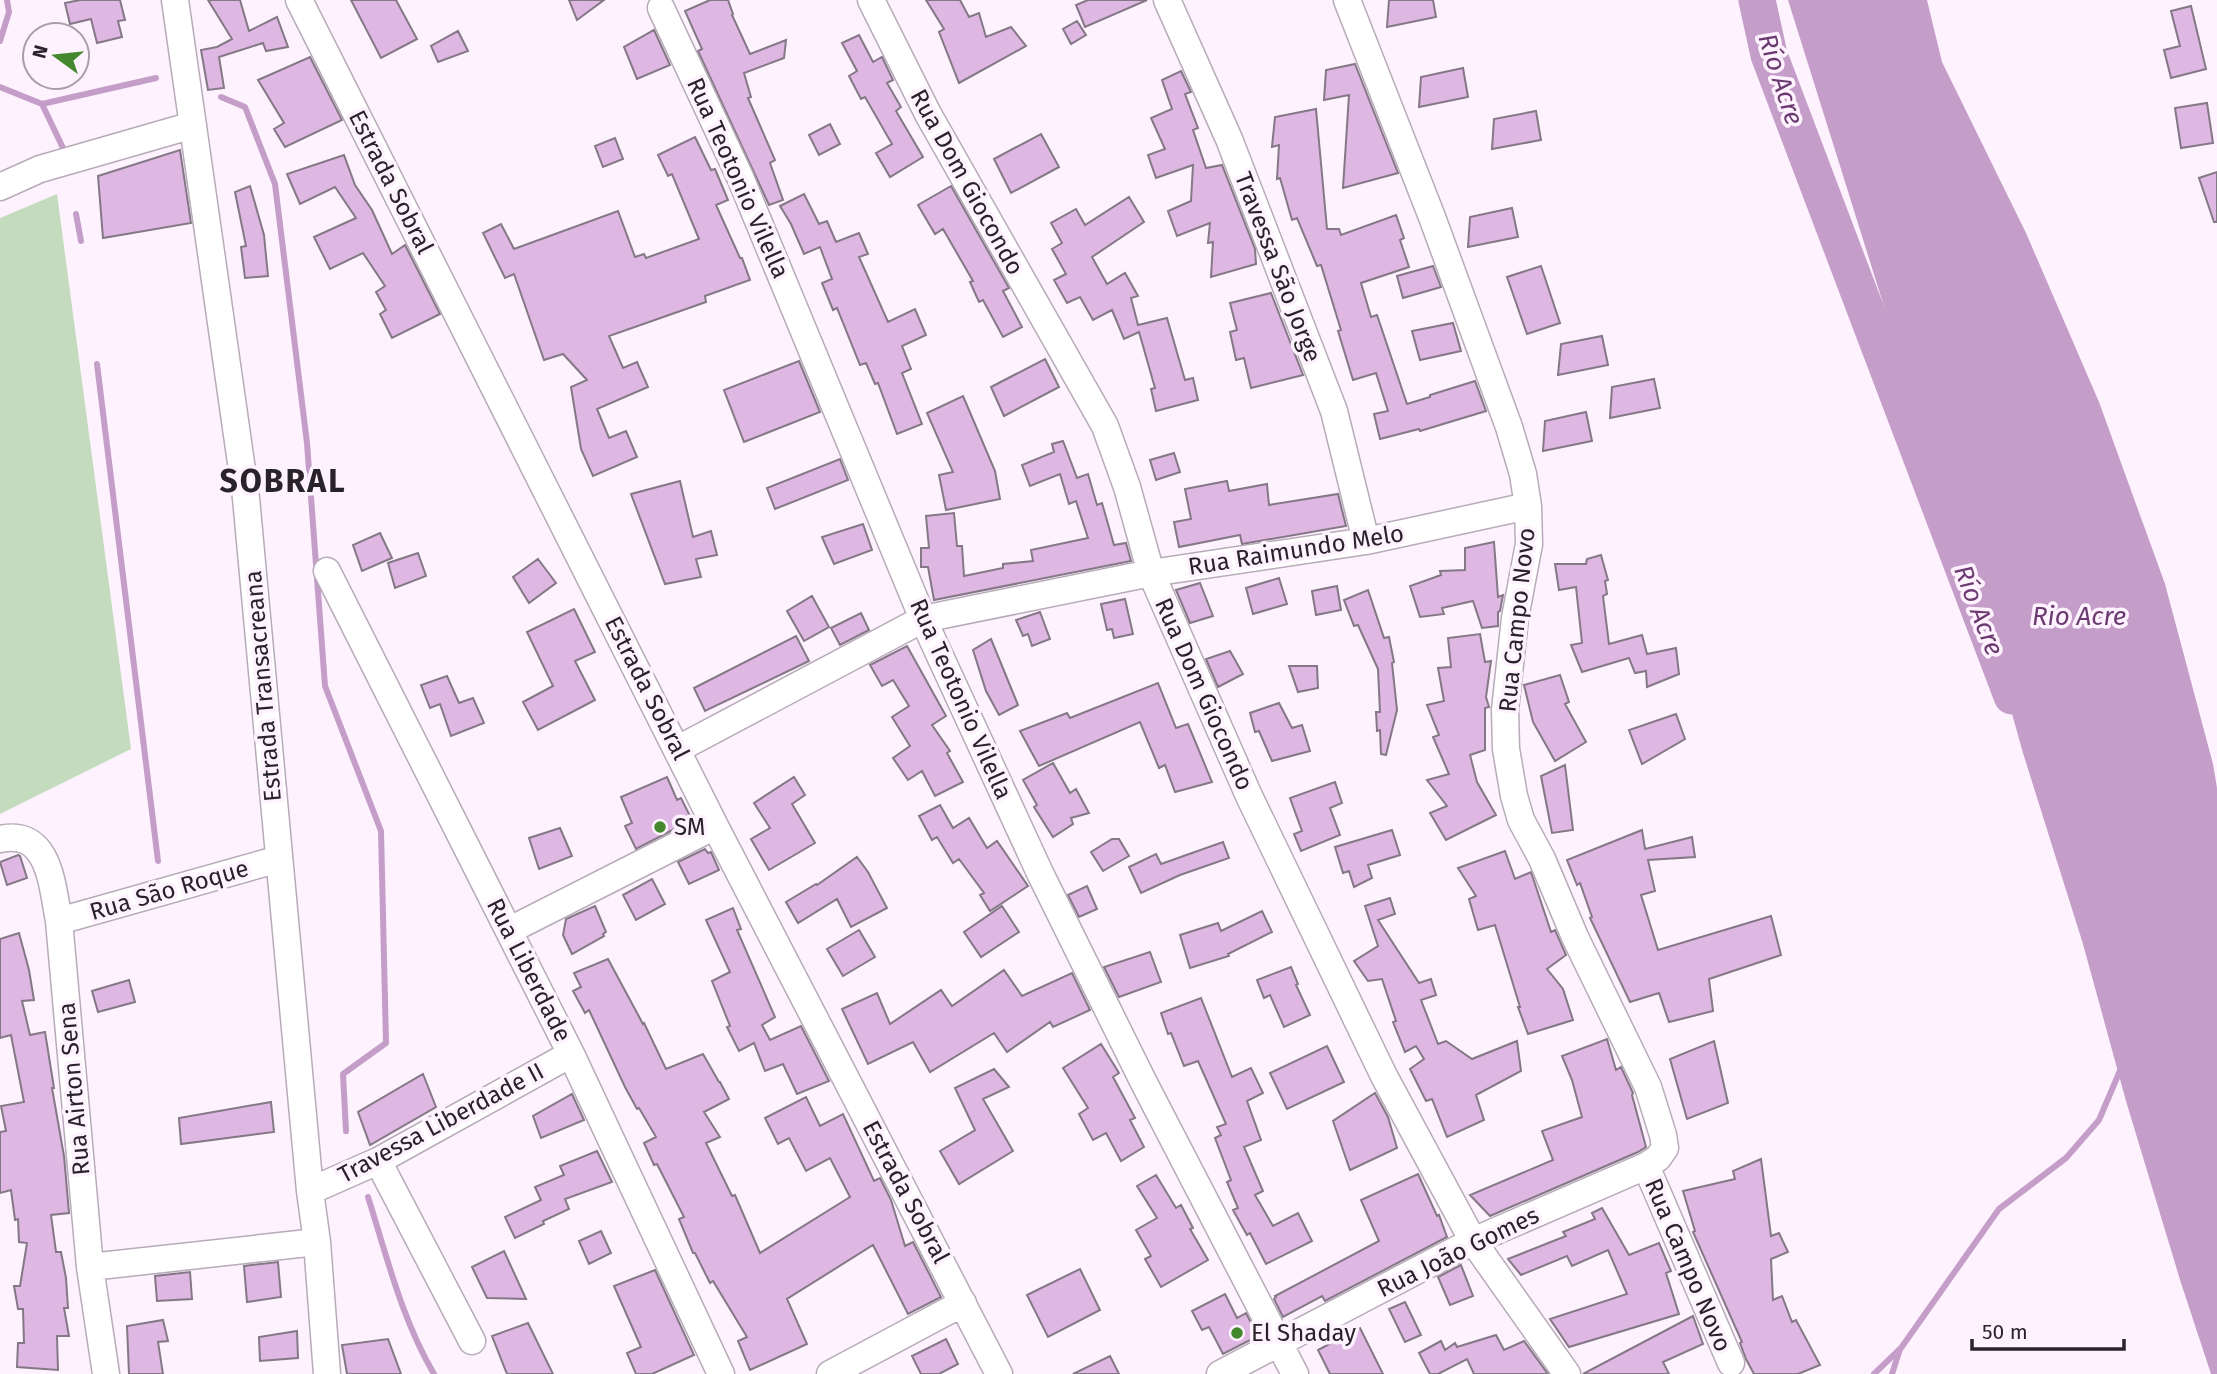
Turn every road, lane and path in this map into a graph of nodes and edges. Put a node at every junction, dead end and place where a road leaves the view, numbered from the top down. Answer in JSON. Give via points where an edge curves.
{"nodes":[{"id":1,"x":175,"y":0,"type":"edge"},
{"id":2,"x":299,"y":0,"type":"edge"},
{"id":3,"x":871,"y":0,"type":"edge"},
{"id":4,"x":1167,"y":0,"type":"edge"},
{"id":5,"x":1347,"y":0,"type":"edge"},
{"id":6,"x":661,"y":8,"type":"dead end"},
{"id":7,"x":193,"y":125,"type":"junction"},
{"id":8,"x":0,"y":187,"type":"edge"},
{"id":9,"x":1528,"y":506,"type":"junction"},
{"id":10,"x":1366,"y":541,"type":"junction"},
{"id":11,"x":327,"y":571,"type":"dead end"},
{"id":12,"x":1151,"y":573,"type":"junction"},
{"id":13,"x":923,"y":619,"type":"junction"},
{"id":14,"x":678,"y":749,"type":"junction"},
{"id":15,"x":715,"y":826,"type":"junction"},
{"id":16,"x":0,"y":839,"type":"edge"},
{"id":17,"x":279,"y":859,"type":"junction"},
{"id":18,"x":59,"y":921,"type":"junction"},
{"id":19,"x":510,"y":930,"type":"junction"},
{"id":20,"x":571,"y":1054,"type":"junction"},
{"id":21,"x":378,"y":1161,"type":"junction"},
{"id":22,"x":1646,"y":1166,"type":"junction"},
{"id":23,"x":310,"y":1191,"type":"junction"},
{"id":24,"x":1473,"y":1241,"type":"junction"},
{"id":25,"x":317,"y":1242,"type":"junction"},
{"id":26,"x":90,"y":1267,"type":"junction"},
{"id":27,"x":963,"y":1303,"type":"junction"},
{"id":28,"x":472,"y":1341,"type":"dead end"},
{"id":29,"x":1278,"y":1343,"type":"junction"},
{"id":30,"x":1731,"y":1363,"type":"dead end"},
{"id":31,"x":106,"y":1374,"type":"edge"},
{"id":32,"x":327,"y":1374,"type":"edge"},
{"id":33,"x":721,"y":1374,"type":"edge"},
{"id":34,"x":830,"y":1374,"type":"edge"},
{"id":35,"x":999,"y":1374,"type":"edge"},
{"id":36,"x":1220,"y":1374,"type":"edge"},
{"id":37,"x":1295,"y":1374,"type":"edge"},
{"id":38,"x":1567,"y":1374,"type":"edge"}],
"edges":[{"from":1,"to":7,"type":"street","name":"Estrada Transacreana"},
{"from":2,"to":14,"type":"street","name":"Estrada Sobral"},
{"from":3,"to":12,"type":"street","name":"Rua Dom Giocondo","via":[[928,114],[1105,426]]},
{"from":4,"to":10,"type":"street","name":"Travessa São Jorge","via":[[1229,139],[1334,411]]},
{"from":5,"to":9,"type":"street","name":"Rua Campo Novo","via":[[1509,427]]},
{"from":6,"to":13,"type":"street","name":"Rua Teotonio Vilella","via":[[740,177]]},
{"from":7,"to":8,"type":"street","via":[[40,169]]},
{"from":7,"to":17,"type":"street","name":"Estrada Transacreana","via":[[246,498]]},
{"from":9,"to":10,"type":"street","name":"Rua Raimundo Melo"},
{"from":9,"to":22,"type":"street","name":"Rua Campo Novo","via":[[1529,544],[1505,710],[1511,784],[1521,820],[1648,1087],[1665,1149]]},
{"from":10,"to":12,"type":"street","name":"Rua Raimundo Melo"},
{"from":11,"to":19,"type":"street","name":"Rua Liberdade"},
{"from":12,"to":13,"type":"street","name":"Rua Raimundo Melo"},
{"from":12,"to":24,"type":"street","name":"Rua Dom Giocondo","via":[[1278,857],[1384,1076]]},
{"from":13,"to":14,"type":"street","name":"Rua Raimundo Melo"},
{"from":13,"to":29,"type":"street","name":"Rua Teotonio Vilella","via":[[1040,873]]},
{"from":14,"to":15,"type":"street","name":"Estrada Sobral"},
{"from":15,"to":19,"type":"street"},
{"from":15,"to":27,"type":"street","name":"Estrada Sobral"},
{"from":16,"to":18,"type":"street","name":"Rua Airton Sena","via":[[12,836],[37,846],[47,865]]},
{"from":17,"to":18,"type":"street","name":"Rua São Roque"},
{"from":17,"to":23,"type":"street","name":"Estrada Transacreana"},
{"from":18,"to":26,"type":"street","name":"Rua Airton Sena"},
{"from":19,"to":20,"type":"street","name":"Rua Liberdade"},
{"from":20,"to":21,"type":"street","name":"Travessa Liberdade II"},
{"from":20,"to":33,"type":"street","name":"Rua Liberdade"},
{"from":21,"to":23,"type":"street","name":"Travessa Liberdade II"},
{"from":21,"to":28,"type":"street"},
{"from":22,"to":24,"type":"street","name":"Rua João Gomes"},
{"from":22,"to":30,"type":"street","name":"Rua Campo Novo"},
{"from":23,"to":25,"type":"street","name":"Estrada Transacreana"},
{"from":24,"to":29,"type":"street","name":"Rua João Gomes"},
{"from":24,"to":38,"type":"street","name":"Rua Dom Giocondo"},
{"from":25,"to":26,"type":"street"},
{"from":25,"to":32,"type":"street","name":"Estrada Transacreana"},
{"from":26,"to":31,"type":"street","name":"Rua Airton Sena"},
{"from":27,"to":34,"type":"street"},
{"from":27,"to":35,"type":"street","name":"Estrada Sobral"},
{"from":29,"to":36,"type":"street","name":"Rua João Gomes"},
{"from":29,"to":37,"type":"street","name":"Rua Teotonio Vilella"}]}
